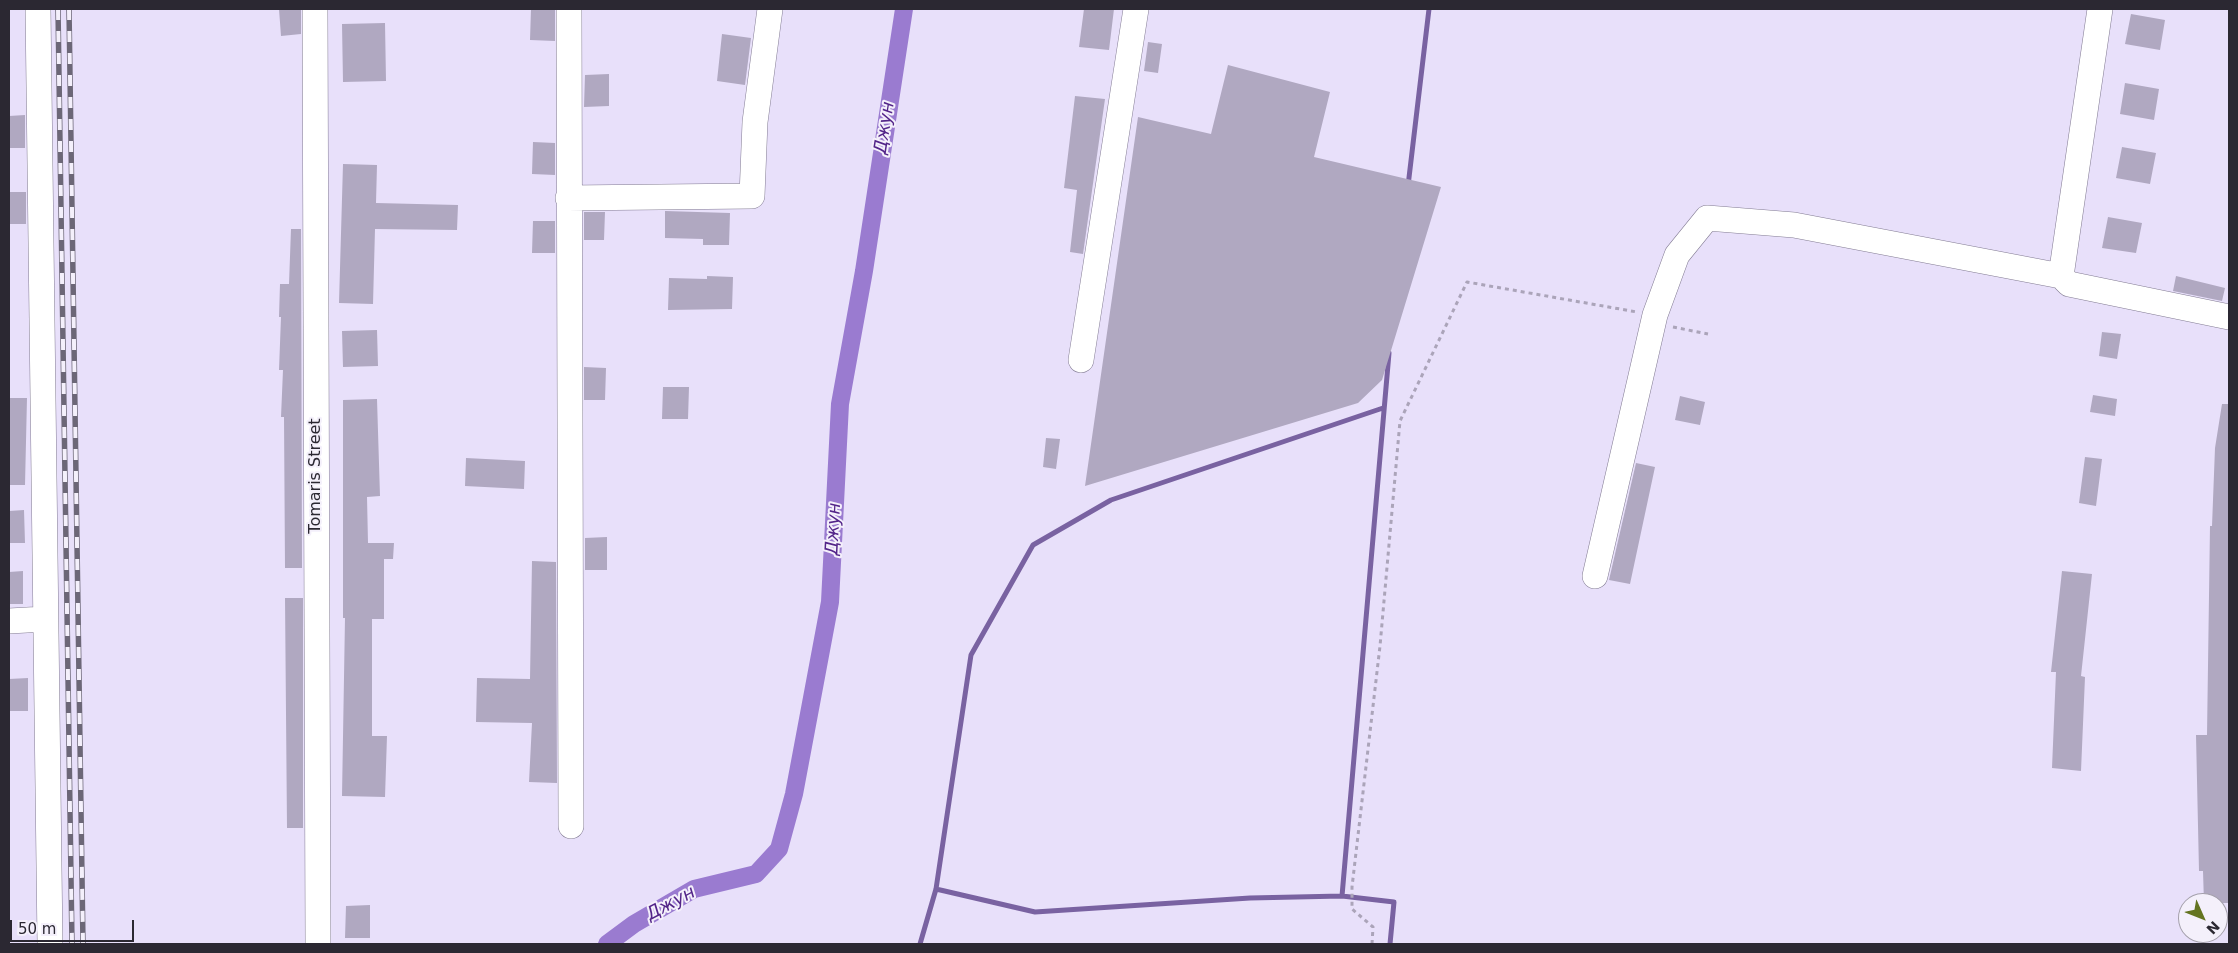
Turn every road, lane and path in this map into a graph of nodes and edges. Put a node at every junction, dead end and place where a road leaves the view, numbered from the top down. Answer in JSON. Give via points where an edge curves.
{"nodes":[{"id":1,"x":38,"y":9,"type":"edge"},
{"id":2,"x":315,"y":9,"type":"edge"},
{"id":3,"x":569,"y":9,"type":"edge"},
{"id":4,"x":770,"y":9,"type":"edge"},
{"id":5,"x":1136,"y":9,"type":"edge"},
{"id":6,"x":2100,"y":9,"type":"edge"},
{"id":7,"x":568,"y":198,"type":"junction"},
{"id":8,"x":2061,"y":276,"type":"junction"},
{"id":9,"x":2229,"y":317,"type":"edge"},
{"id":10,"x":1654,"y":319,"type":"junction"},
{"id":11,"x":1708,"y":334,"type":"dead end"},
{"id":12,"x":1081,"y":360,"type":"dead end"},
{"id":13,"x":1595,"y":576,"type":"dead end"},
{"id":14,"x":45,"y":619,"type":"junction"},
{"id":15,"x":9,"y":621,"type":"edge"},
{"id":16,"x":571,"y":826,"type":"dead end"},
{"id":17,"x":50,"y":944,"type":"edge"},
{"id":18,"x":318,"y":944,"type":"edge"},
{"id":19,"x":1372,"y":944,"type":"edge"}],
"edges":[{"from":1,"to":14,"type":"street"},
{"from":2,"to":18,"type":"street","name":"Tomaris Street"},
{"from":3,"to":7,"type":"street"},
{"from":4,"to":7,"type":"street","via":[[756,122],[752,196]]},
{"from":5,"to":12,"type":"street"},
{"from":6,"to":8,"type":"street"},
{"from":7,"to":16,"type":"street"},
{"from":8,"to":9,"type":"street","via":[[2069,284]]},
{"from":8,"to":10,"type":"street","via":[[1794,225],[1707,218],[1677,255]]},
{"from":10,"to":11,"type":"path"},
{"from":10,"to":13,"type":"street"},
{"from":10,"to":19,"type":"path","via":[[1467,282],[1400,421],[1380,646],[1352,887],[1352,909],[1373,927]]},
{"from":14,"to":15,"type":"street"},
{"from":14,"to":17,"type":"street"}]}
